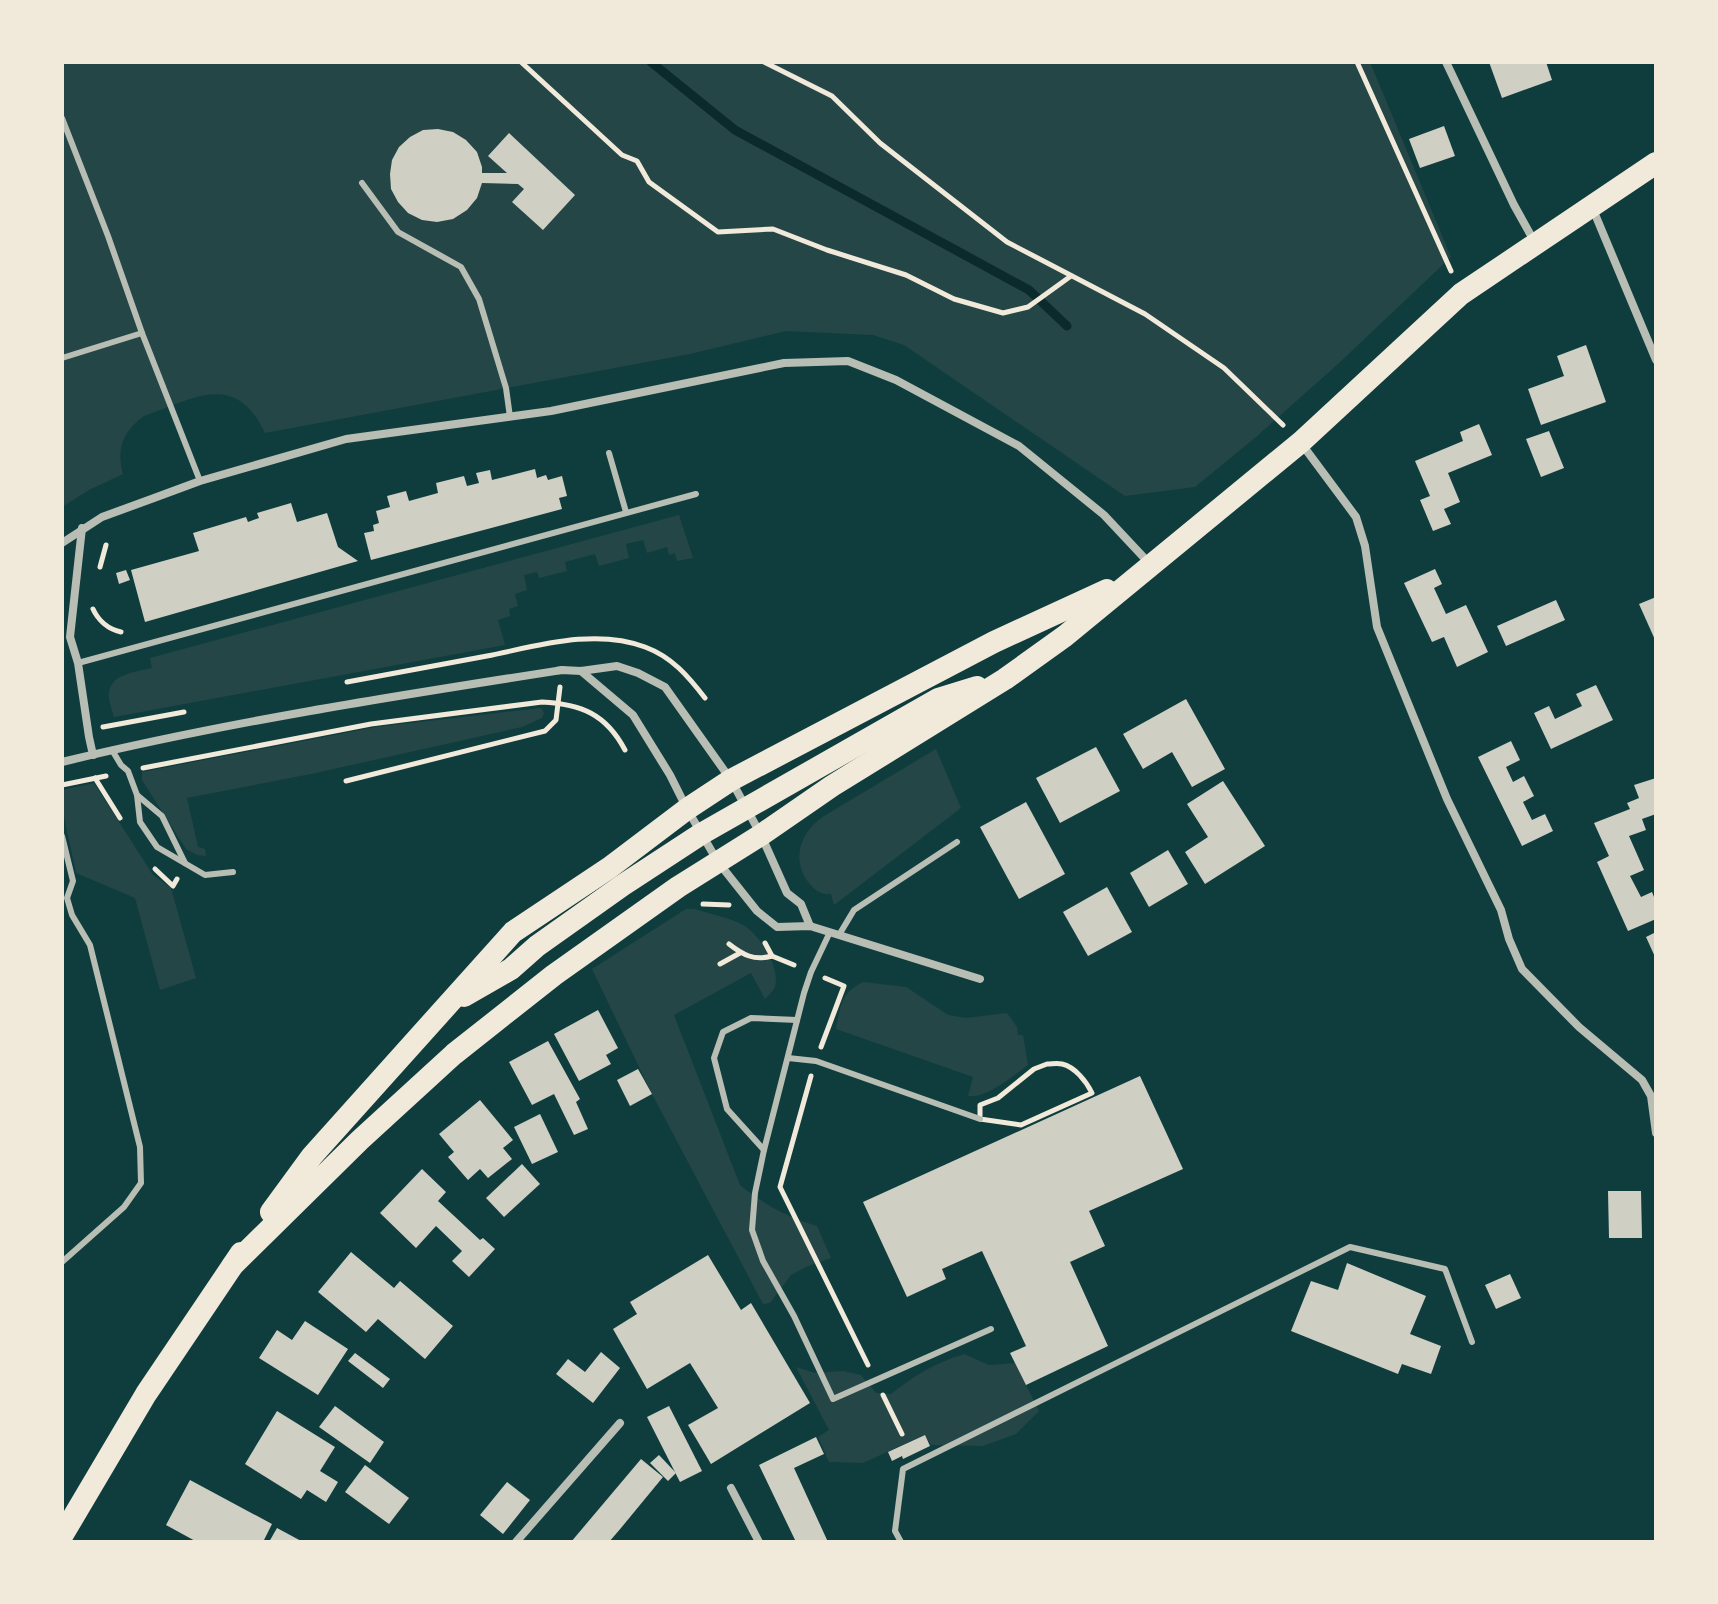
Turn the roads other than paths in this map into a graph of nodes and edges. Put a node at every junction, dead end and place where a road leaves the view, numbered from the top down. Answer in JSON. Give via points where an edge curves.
{"nodes":[{"id":1,"x":1446,"y":62,"type":"edge"},
{"id":2,"x":62,"y":118,"type":"edge"},
{"id":3,"x":1656,"y":163,"type":"edge"},
{"id":4,"x":362,"y":183,"type":"dead end"},
{"id":5,"x":1592,"y":206,"type":"junction"},
{"id":6,"x":1536,"y":245,"type":"junction"},
{"id":7,"x":142,"y":333,"type":"junction"},
{"id":8,"x":62,"y":358,"type":"edge"},
{"id":9,"x":1656,"y":360,"type":"edge"},
{"id":10,"x":510,"y":417,"type":"junction"},
{"id":11,"x":1301,"y":442,"type":"junction"},
{"id":12,"x":609,"y":453,"type":"dead end"},
{"id":13,"x":200,"y":481,"type":"junction"},
{"id":14,"x":696,"y":494,"type":"dead end"},
{"id":15,"x":626,"y":512,"type":"junction"},
{"id":16,"x":82,"y":528,"type":"junction"},
{"id":17,"x":62,"y":543,"type":"edge"},
{"id":18,"x":1142,"y":571,"type":"junction"},
{"id":19,"x":78,"y":663,"type":"junction"},
{"id":20,"x":581,"y":671,"type":"junction"},
{"id":21,"x":1005,"y":679,"type":"junction"},
{"id":22,"x":112,"y":750,"type":"junction"},
{"id":23,"x":93,"y":755,"type":"junction"},
{"id":24,"x":62,"y":762,"type":"edge"},
{"id":25,"x":731,"y":780,"type":"junction"},
{"id":26,"x":137,"y":795,"type":"junction"},
{"id":27,"x":746,"y":807,"type":"junction"},
{"id":28,"x":687,"y":809,"type":"junction"},
{"id":29,"x":701,"y":834,"type":"junction"},
{"id":30,"x":761,"y":835,"type":"junction"},
{"id":31,"x":62,"y":836,"type":"edge"},
{"id":32,"x":957,"y":842,"type":"dead end"},
{"id":33,"x":718,"y":862,"type":"junction"},
{"id":34,"x":185,"y":863,"type":"junction"},
{"id":35,"x":233,"y":872,"type":"dead end"},
{"id":36,"x":65,"y":897,"type":"edge"},
{"id":37,"x":810,"y":926,"type":"junction"},
{"id":38,"x":834,"y":933,"type":"junction"},
{"id":39,"x":980,"y":979,"type":"dead end"},
{"id":40,"x":448,"y":1004,"type":"junction"},
{"id":41,"x":797,"y":1020,"type":"junction"},
{"id":42,"x":788,"y":1058,"type":"junction"},
{"id":43,"x":980,"y":1119,"type":"road end"},
{"id":44,"x":1656,"y":1133,"type":"edge"},
{"id":45,"x":764,"y":1150,"type":"junction"},
{"id":46,"x":62,"y":1262,"type":"edge"},
{"id":47,"x":233,"y":1265,"type":"junction"},
{"id":48,"x":991,"y":1329,"type":"dead end"},
{"id":49,"x":1472,"y":1342,"type":"dead end"},
{"id":50,"x":620,"y":1423,"type":"dead end"},
{"id":51,"x":731,"y":1488,"type":"dead end"},
{"id":52,"x":62,"y":1536,"type":"edge"},
{"id":53,"x":516,"y":1542,"type":"edge"},
{"id":54,"x":759,"y":1542,"type":"edge"},
{"id":55,"x":901,"y":1542,"type":"edge"}],
"edges":[{"from":1,"to":6,"type":"street"},
{"from":2,"to":7,"type":"lane"},
{"from":3,"to":5,"type":"highway"},
{"from":4,"to":10,"type":"lane","via":[[398,232],[461,267],[489,328]]},
{"from":5,"to":6,"type":"highway"},
{"from":5,"to":9,"type":"street"},
{"from":6,"to":11,"type":"highway","via":[[1461,294]]},
{"from":7,"to":8,"type":"lane"},
{"from":7,"to":13,"type":"lane"},
{"from":10,"to":13,"type":"street","via":[[346,439]]},
{"from":10,"to":18,"type":"street","via":[[784,363],[848,361],[896,380],[1019,446],[1104,515]]},
{"from":11,"to":18,"type":"highway"},
{"from":11,"to":44,"type":"street","via":[[1356,517],[1377,627],[1522,969],[1642,1080],[1651,1096]]},
{"from":12,"to":15,"type":"lane"},
{"from":13,"to":16,"type":"street"},
{"from":14,"to":15,"type":"lane"},
{"from":15,"to":19,"type":"lane"},
{"from":16,"to":17,"type":"street"},
{"from":16,"to":19,"type":"street","via":[[70,637]]},
{"from":18,"to":21,"type":"highway"},
{"from":18,"to":25,"type":"highway"},
{"from":19,"to":23,"type":"street"},
{"from":20,"to":22,"type":"street","via":[[327,708]]},
{"from":20,"to":25,"type":"street","via":[[617,666],[665,687]]},
{"from":20,"to":28,"type":"street","via":[[633,715]]},
{"from":21,"to":27,"type":"highway","via":[[938,699]]},
{"from":21,"to":30,"type":"highway"},
{"from":22,"to":23,"type":"street"},
{"from":22,"to":26,"type":"lane"},
{"from":23,"to":24,"type":"street"},
{"from":25,"to":27,"type":"street"},
{"from":25,"to":28,"type":"highway"},
{"from":26,"to":34,"type":"lane","via":[[162,816]]},
{"from":26,"to":34,"type":"lane","via":[[140,822],[157,847]]},
{"from":27,"to":29,"type":"highway"},
{"from":27,"to":30,"type":"street"},
{"from":28,"to":29,"type":"street"},
{"from":28,"to":40,"type":"highway","via":[[513,932]]},
{"from":29,"to":33,"type":"street"},
{"from":29,"to":40,"type":"highway","via":[[511,969]]},
{"from":30,"to":33,"type":"highway"},
{"from":30,"to":37,"type":"street","via":[[787,893],[801,904]]},
{"from":31,"to":36,"type":"lane","via":[[73,881]]},
{"from":32,"to":38,"type":"lane","via":[[854,910]]},
{"from":33,"to":37,"type":"street","via":[[757,911],[777,927]]},
{"from":33,"to":47,"type":"highway","via":[[554,975],[454,1054]]},
{"from":34,"to":35,"type":"lane","via":[[205,875]]},
{"from":36,"to":46,"type":"lane","via":[[90,945],[140,1147],[141,1183],[124,1207]]},
{"from":37,"to":38,"type":"street"},
{"from":38,"to":39,"type":"street"},
{"from":38,"to":41,"type":"lane","via":[[811,972]]},
{"from":40,"to":47,"type":"highway","via":[[312,1156]]},
{"from":41,"to":42,"type":"lane"},
{"from":41,"to":45,"type":"lane","via":[[751,1018],[723,1032],[714,1058],[727,1109]]},
{"from":42,"to":43,"type":"lane","via":[[816,1061]]},
{"from":42,"to":45,"type":"lane"},
{"from":45,"to":48,"type":"lane","via":[[752,1230],[833,1399]]},
{"from":47,"to":52,"type":"highway","via":[[146,1394]]},
{"from":49,"to":55,"type":"lane","via":[[1445,1269],[1350,1247],[903,1469],[895,1531]]},
{"from":50,"to":53,"type":"street"},
{"from":51,"to":54,"type":"street"}]}
